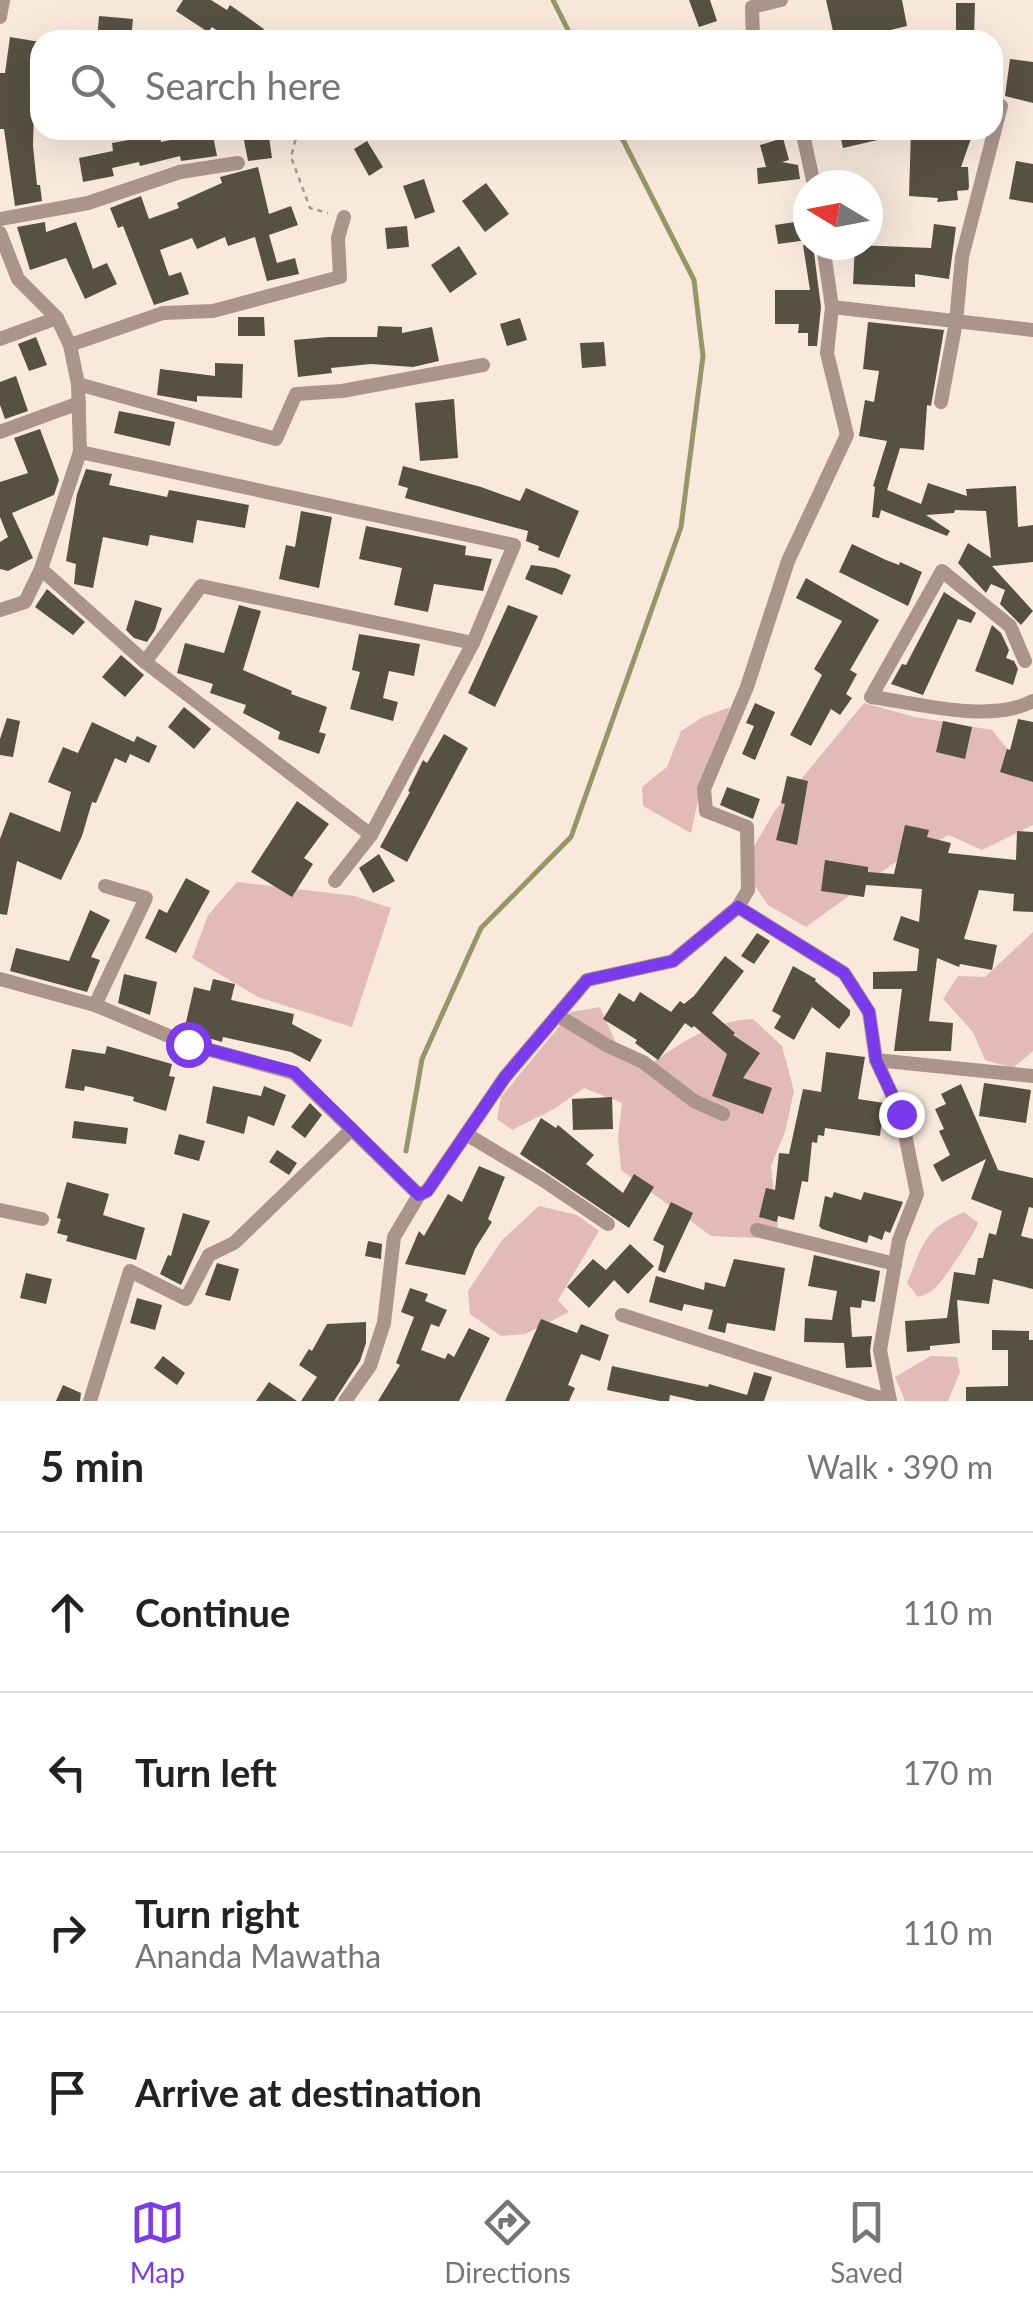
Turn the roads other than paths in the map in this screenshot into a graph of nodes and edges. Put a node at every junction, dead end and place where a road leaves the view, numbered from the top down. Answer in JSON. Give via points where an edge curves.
{"nodes":[{"id":1,"x":4,"y":0,"type":"edge"},
{"id":2,"x":781,"y":0,"type":"edge"},
{"id":3,"x":750,"y":4,"type":"edge"},
{"id":4,"x":0,"y":17,"type":"edge"},
{"id":5,"x":753,"y":30,"type":"edge"},
{"id":6,"x":804,"y":140,"type":"edge"},
{"id":7,"x":992,"y":140,"type":"edge"},
{"id":8,"x":238,"y":163,"type":"dead end"},
{"id":9,"x":811,"y":170,"type":"edge"},
{"id":10,"x":344,"y":217,"type":"road end"},
{"id":11,"x":0,"y":219,"type":"edge"},
{"id":12,"x":0,"y":233,"type":"edge"},
{"id":13,"x":825,"y":260,"type":"edge"},
{"id":14,"x":832,"y":308,"type":"junction"},
{"id":15,"x":58,"y":318,"type":"junction"},
{"id":16,"x":956,"y":322,"type":"junction"},
{"id":17,"x":1033,"y":330,"type":"edge"},
{"id":18,"x":0,"y":339,"type":"edge"},
{"id":19,"x":70,"y":345,"type":"junction"},
{"id":20,"x":483,"y":365,"type":"dead end"},
{"id":21,"x":78,"y":384,"type":"junction"},
{"id":22,"x":940,"y":402,"type":"dead end"},
{"id":23,"x":79,"y":403,"type":"junction"},
{"id":24,"x":0,"y":432,"type":"edge"},
{"id":25,"x":80,"y":452,"type":"junction"},
{"id":26,"x":41,"y":570,"type":"junction"},
{"id":27,"x":0,"y":610,"type":"edge"},
{"id":28,"x":472,"y":642,"type":"junction"},
{"id":29,"x":1024,"y":661,"type":"dead end"},
{"id":30,"x":145,"y":662,"type":"junction"},
{"id":31,"x":1033,"y":701,"type":"edge"},
{"id":32,"x":370,"y":835,"type":"junction"},
{"id":33,"x":335,"y":881,"type":"dead end"},
{"id":34,"x":105,"y":886,"type":"dead end"},
{"id":35,"x":738,"y":907,"type":"junction"},
{"id":36,"x":0,"y":979,"type":"edge"},
{"id":37,"x":94,"y":1005,"type":"junction"},
{"id":38,"x":557,"y":1015,"type":"junction"},
{"id":39,"x":876,"y":1060,"type":"junction"},
{"id":40,"x":1033,"y":1076,"type":"edge"},
{"id":41,"x":723,"y":1114,"type":"dead end"},
{"id":42,"x":352,"y":1129,"type":"junction"},
{"id":43,"x":466,"y":1134,"type":"junction"},
{"id":44,"x":419,"y":1195,"type":"junction"},
{"id":45,"x":0,"y":1210,"type":"edge"},
{"id":46,"x":42,"y":1218,"type":"dead end"},
{"id":47,"x":608,"y":1224,"type":"dead end"},
{"id":48,"x":757,"y":1230,"type":"dead end"},
{"id":49,"x":895,"y":1264,"type":"junction"},
{"id":50,"x":622,"y":1315,"type":"dead end"},
{"id":51,"x":90,"y":1401,"type":"edge"},
{"id":52,"x":345,"y":1401,"type":"edge"},
{"id":53,"x":890,"y":1401,"type":"edge"}],
"edges":[{"from":1,"to":4,"type":"street"},
{"from":2,"to":3,"type":"street"},
{"from":3,"to":5,"type":"street"},
{"from":6,"to":9,"type":"street"},
{"from":7,"to":16,"type":"street","via":[[962,257]]},
{"from":8,"to":11,"type":"street"},
{"from":10,"to":19,"type":"street","via":[[340,277],[213,311],[163,313]]},
{"from":12,"to":15,"type":"street","via":[[18,279]]},
{"from":13,"to":14,"type":"street"},
{"from":14,"to":16,"type":"street"},
{"from":14,"to":35,"type":"street","via":[[827,353],[847,435],[788,561],[747,688],[704,789],[706,811],[747,828],[748,890]]},
{"from":15,"to":18,"type":"street"},
{"from":15,"to":19,"type":"street"},
{"from":16,"to":17,"type":"street"},
{"from":16,"to":22,"type":"street"},
{"from":19,"to":21,"type":"street"},
{"from":20,"to":21,"type":"street","via":[[296,394],[276,439]]},
{"from":21,"to":23,"type":"street"},
{"from":23,"to":24,"type":"street"},
{"from":23,"to":25,"type":"street"},
{"from":25,"to":26,"type":"street"},
{"from":25,"to":28,"type":"street","via":[[514,545]]},
{"from":26,"to":27,"type":"street","via":[[25,602]]},
{"from":26,"to":30,"type":"street"},
{"from":28,"to":30,"type":"street","via":[[201,586]]},
{"from":28,"to":32,"type":"street"},
{"from":29,"to":31,"type":"street","via":[[1010,626],[942,572],[870,697],[988,712]]},
{"from":30,"to":32,"type":"street"},
{"from":32,"to":33,"type":"street"},
{"from":34,"to":37,"type":"street","via":[[146,898]]},
{"from":35,"to":38,"type":"street","via":[[673,961],[587,980]]},
{"from":35,"to":39,"type":"street","via":[[844,973],[869,1012]]},
{"from":36,"to":37,"type":"street"},
{"from":37,"to":42,"type":"street","via":[[188,1044],[294,1072]]},
{"from":38,"to":41,"type":"street"},
{"from":38,"to":43,"type":"street"},
{"from":39,"to":40,"type":"street"},
{"from":39,"to":49,"type":"street","via":[[901,1114],[918,1194]]},
{"from":42,"to":44,"type":"street"},
{"from":42,"to":51,"type":"street","via":[[234,1243],[209,1255],[186,1299],[130,1272]]},
{"from":43,"to":44,"type":"street"},
{"from":43,"to":47,"type":"street"},
{"from":44,"to":52,"type":"street","via":[[394,1238],[384,1323],[370,1366]]},
{"from":45,"to":46,"type":"street"},
{"from":48,"to":49,"type":"street"},
{"from":49,"to":53,"type":"street","via":[[880,1350]]},
{"from":50,"to":53,"type":"street"}]}
